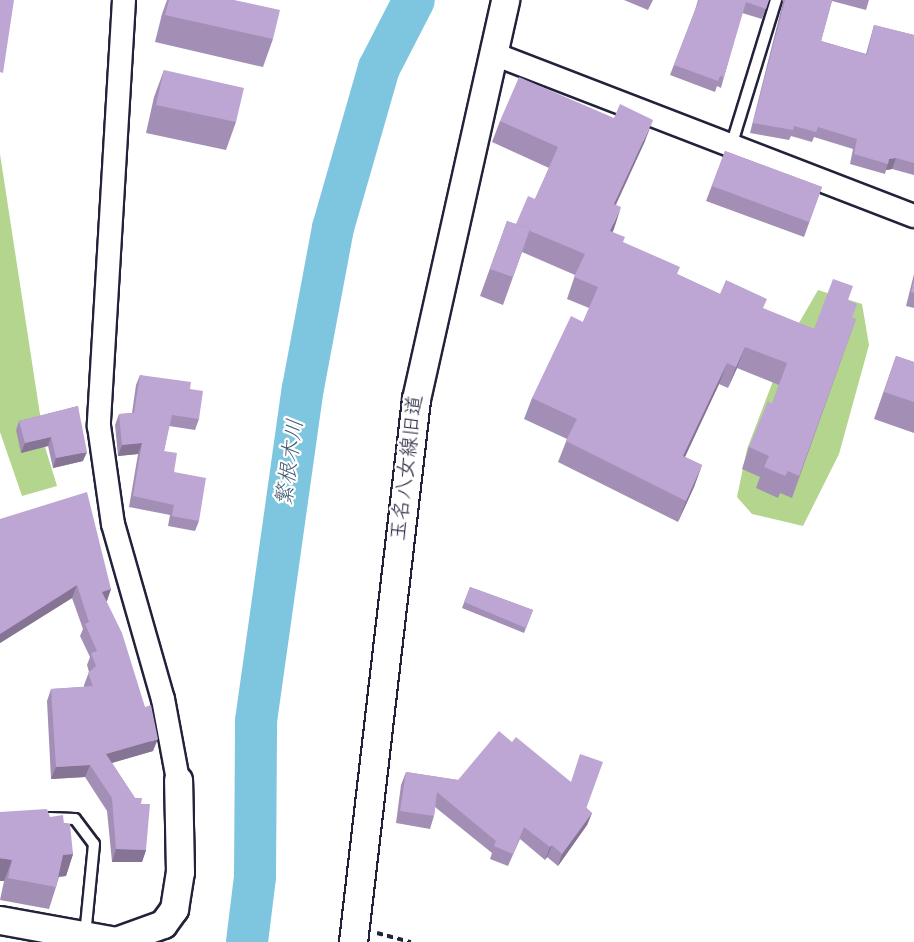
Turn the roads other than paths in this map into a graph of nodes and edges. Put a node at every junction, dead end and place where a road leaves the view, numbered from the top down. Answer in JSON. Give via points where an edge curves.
{"nodes":[{"id":1,"x":124,"y":0,"type":"edge"},
{"id":2,"x":505,"y":0,"type":"edge"},
{"id":3,"x":776,"y":0,"type":"edge"},
{"id":4,"x":494,"y":54,"type":"junction"},
{"id":5,"x":732,"y":143,"type":"junction"},
{"id":6,"x":914,"y":216,"type":"edge"},
{"id":7,"x":178,"y":780,"type":"joint"},
{"id":8,"x":32,"y":818,"type":"edge"},
{"id":9,"x":0,"y":920,"type":"edge"},
{"id":10,"x":84,"y":936,"type":"junction"},
{"id":11,"x":355,"y":936,"type":"edge"}],
"edges":[{"from":1,"to":7,"type":"street","via":[[99,426],[113,524],[163,699]]},
{"from":2,"to":4,"type":"street","name":"玉名八女線旧道"},
{"from":3,"to":5,"type":"lane"},
{"from":4,"to":5,"type":"street"},
{"from":4,"to":11,"type":"street","name":"玉名八女線旧道","via":[[416,399]]},
{"from":5,"to":6,"type":"street"},
{"from":7,"to":10,"type":"street","via":[[180,872],[174,909],[163,924],[116,941]]},
{"from":8,"to":10,"type":"lane","via":[[75,819],[93,844]]},
{"from":9,"to":10,"type":"street"}]}
